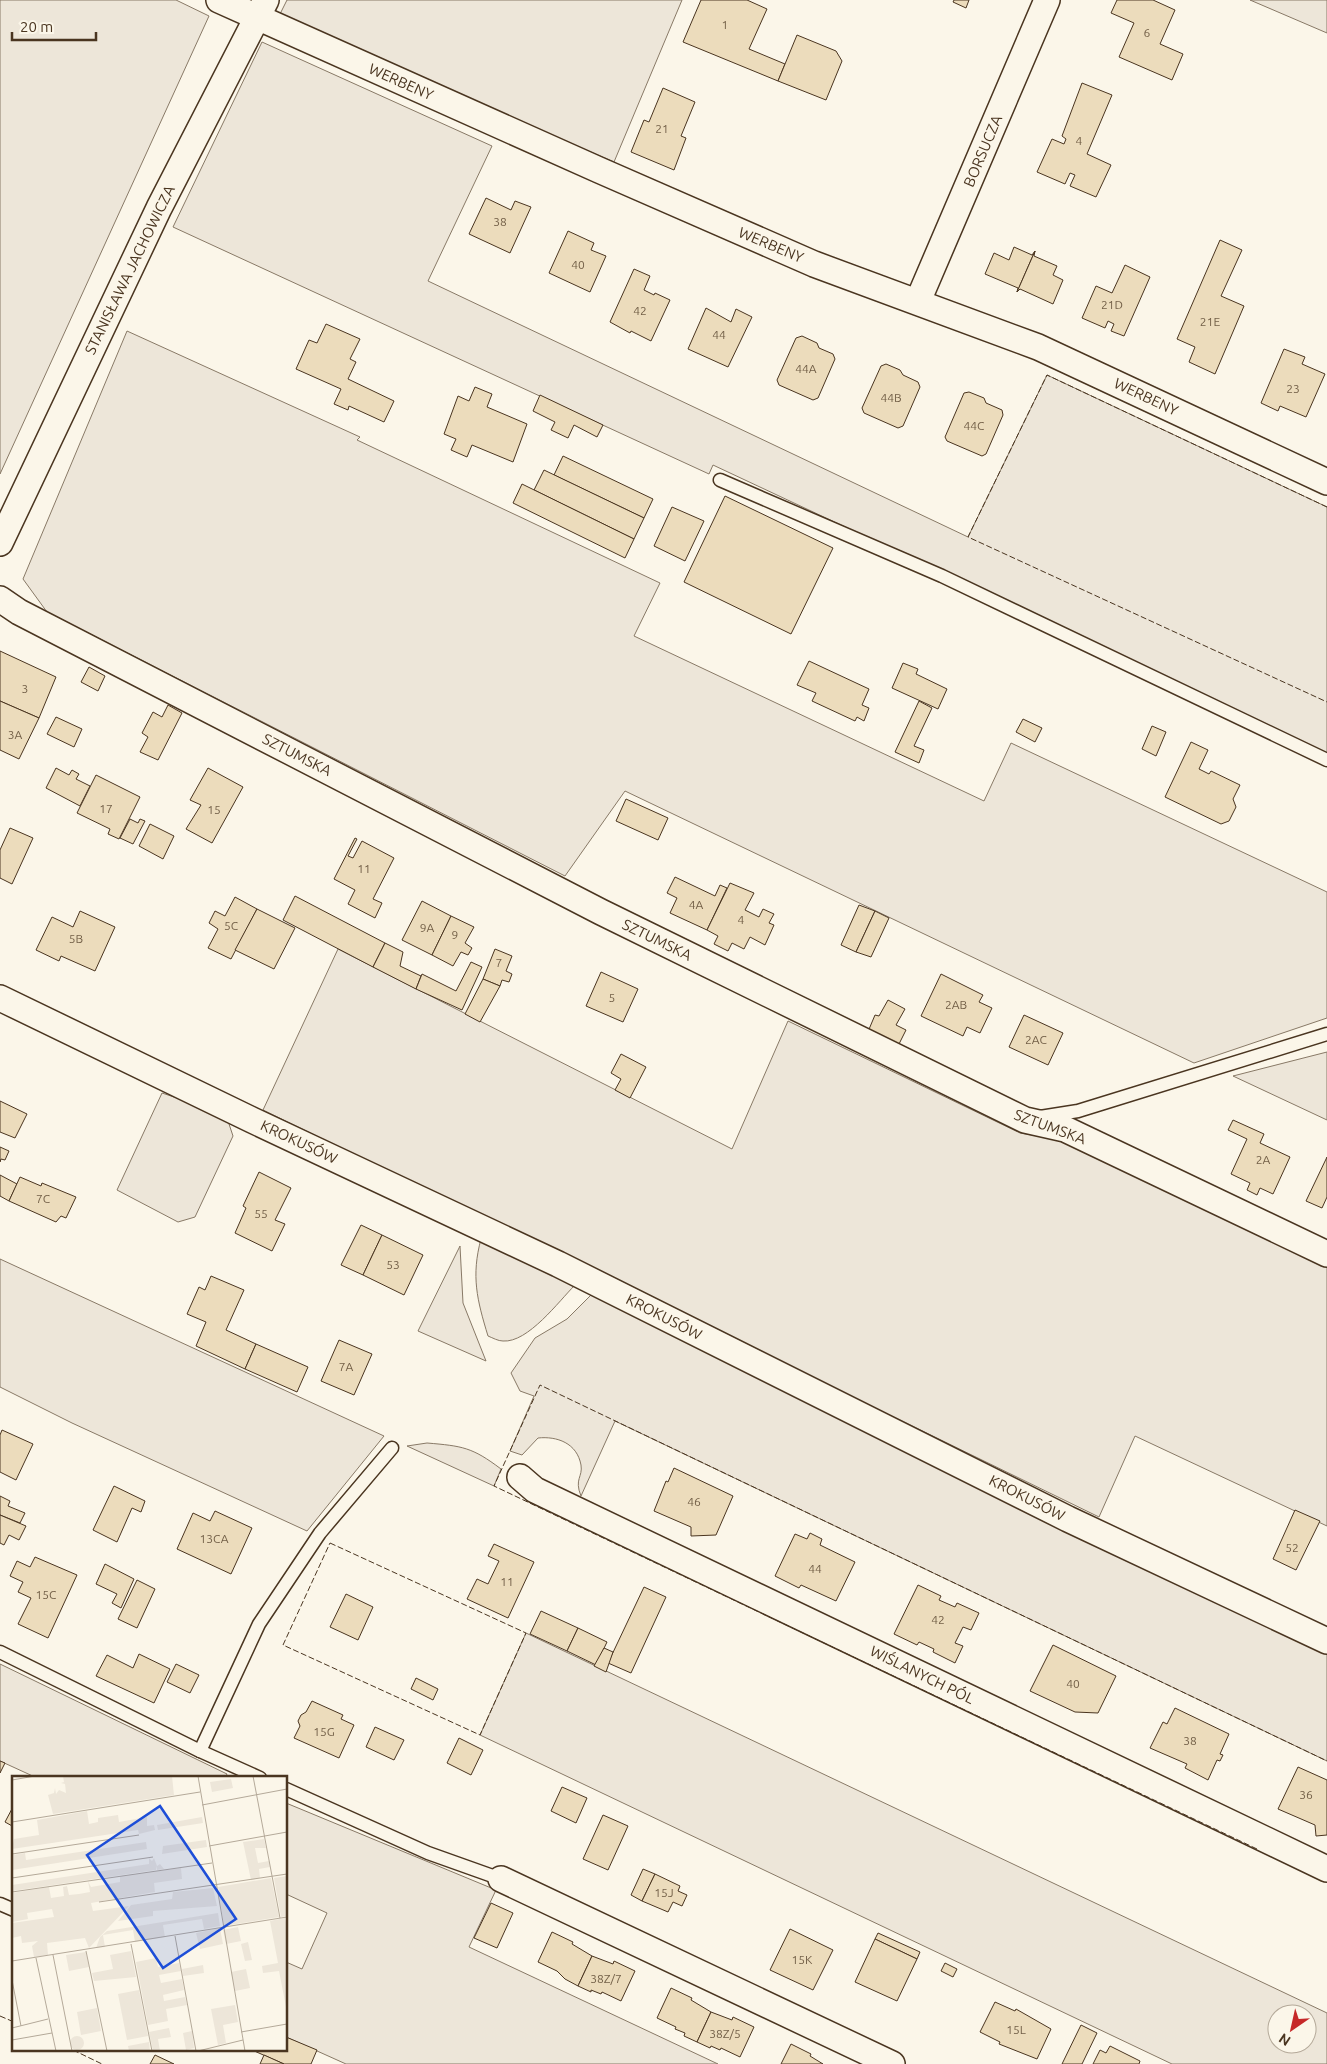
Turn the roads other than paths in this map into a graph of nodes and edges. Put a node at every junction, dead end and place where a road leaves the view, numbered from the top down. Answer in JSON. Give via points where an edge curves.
{"nodes":[{"id":1,"x":219,"y":0,"type":"edge"},
{"id":2,"x":1048,"y":0,"type":"edge"},
{"id":3,"x":262,"y":9,"type":"edge"},
{"id":4,"x":918,"y":302,"type":"junction"},
{"id":5,"x":720,"y":480,"type":"dead end"},
{"id":6,"x":1327,"y":482,"type":"edge"},
{"id":7,"x":0,"y":543,"type":"edge"},
{"id":8,"x":0,"y":599,"type":"edge"},
{"id":9,"x":1327,"y":760,"type":"edge"},
{"id":10,"x":0,"y":998,"type":"edge"},
{"id":11,"x":1327,"y":1034,"type":"edge"},
{"id":12,"x":1025,"y":1120,"type":"junction"},
{"id":13,"x":1327,"y":1254,"type":"edge"},
{"id":14,"x":392,"y":1448,"type":"dead end"},
{"id":15,"x":520,"y":1477,"type":"dead end"},
{"id":16,"x":1327,"y":1641,"type":"edge"},
{"id":17,"x":0,"y":1652,"type":"edge"},
{"id":18,"x":200,"y":1751,"type":"junction"},
{"id":19,"x":256,"y":1776,"type":"edge"},
{"id":20,"x":288,"y":1790,"type":"edge"},
{"id":21,"x":1327,"y":1869,"type":"edge"},
{"id":22,"x":500,"y":1879,"type":"joint"},
{"id":23,"x":0,"y":1904,"type":"edge"},
{"id":24,"x":12,"y":1909,"type":"edge"},
{"id":25,"x":892,"y":2064,"type":"edge"}],
"edges":[{"from":1,"to":3,"type":"street","name":"WERBENY"},
{"from":2,"to":4,"type":"street","name":"BORSUCZA"},
{"from":3,"to":4,"type":"street","name":"WERBENY","via":[[814,264]]},
{"from":3,"to":7,"type":"street","name":"STANISŁAWA JACHOWICZA","via":[[160,208]]},
{"from":4,"to":6,"type":"street","name":"WERBENY","via":[[1038,347]]},
{"from":5,"to":9,"type":"lane","via":[[942,576]]},
{"from":8,"to":12,"type":"street","name":"SZTUMSKA","via":[[19,612],[600,912]]},
{"from":10,"to":16,"type":"street","name":"KROKUSÓW","via":[[558,1264],[1068,1519]]},
{"from":11,"to":12,"type":"lane","via":[[1078,1111]]},
{"from":12,"to":13,"type":"street","name":"SZTUMSKA","via":[[1065,1129]]},
{"from":14,"to":18,"type":"lane","via":[[320,1533],[260,1624]]},
{"from":15,"to":21,"type":"street","name":"WIŚLANYCH PÓL","via":[[535,1490]]},
{"from":17,"to":18,"type":"lane"},
{"from":18,"to":19,"type":"lane"},
{"from":20,"to":22,"type":"lane","via":[[428,1853]]},
{"from":22,"to":25,"type":"street"},
{"from":23,"to":24,"type":"lane"}]}
